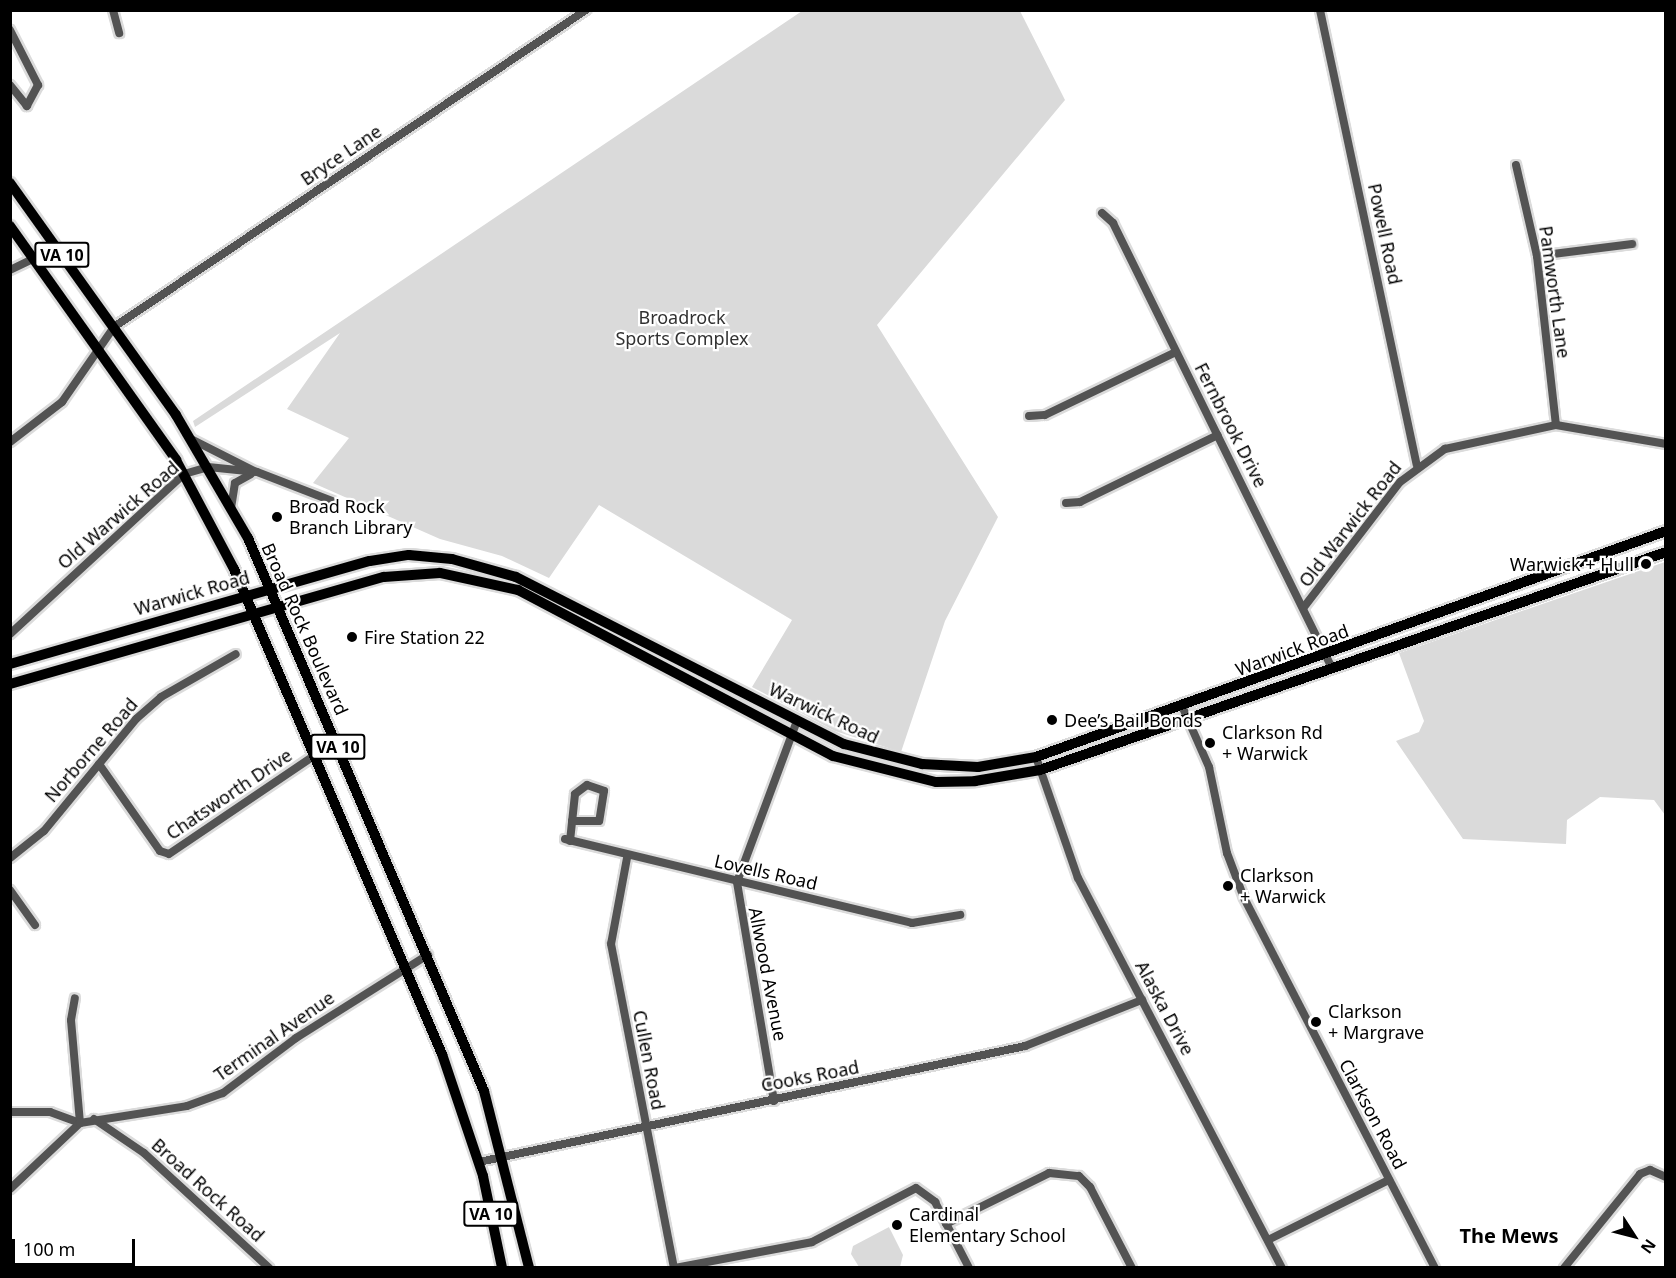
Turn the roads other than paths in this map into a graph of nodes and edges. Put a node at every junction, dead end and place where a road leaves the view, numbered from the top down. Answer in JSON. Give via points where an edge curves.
{"nodes":[{"id":1,"x":112,"y":10,"type":"edge"},
{"id":2,"x":586,"y":10,"type":"edge"},
{"id":3,"x":1320,"y":10,"type":"edge"},
{"id":4,"x":10,"y":30,"type":"edge"},
{"id":5,"x":119,"y":33,"type":"dead end"},
{"id":6,"x":14,"y":46,"type":"edge"},
{"id":7,"x":10,"y":85,"type":"edge"},
{"id":8,"x":1516,"y":165,"type":"dead end"},
{"id":9,"x":10,"y":183,"type":"edge"},
{"id":10,"x":1102,"y":213,"type":"dead end"},
{"id":11,"x":10,"y":226,"type":"edge"},
{"id":12,"x":1632,"y":243,"type":"dead end"},
{"id":13,"x":1537,"y":256,"type":"junction"},
{"id":14,"x":33,"y":259,"type":"junction"},
{"id":15,"x":10,"y":270,"type":"edge"},
{"id":16,"x":114,"y":327,"type":"junction"},
{"id":17,"x":96,"y":346,"type":"junction"},
{"id":18,"x":1176,"y":352,"type":"junction"},
{"id":19,"x":1029,"y":416,"type":"dead end"},
{"id":20,"x":1556,"y":425,"type":"junction"},
{"id":21,"x":1218,"y":435,"type":"junction"},
{"id":22,"x":191,"y":439,"type":"junction"},
{"id":23,"x":10,"y":442,"type":"edge"},
{"id":24,"x":1665,"y":444,"type":"edge"},
{"id":25,"x":1417,"y":465,"type":"junction"},
{"id":26,"x":208,"y":467,"type":"junction"},
{"id":27,"x":257,"y":472,"type":"junction"},
{"id":28,"x":184,"y":474,"type":"junction"},
{"id":29,"x":332,"y":501,"type":"dead end"},
{"id":30,"x":1066,"y":503,"type":"dead end"},
{"id":31,"x":231,"y":508,"type":"junction"},
{"id":32,"x":1665,"y":531,"type":"edge"},
{"id":33,"x":1665,"y":552,"type":"edge"},
{"id":34,"x":268,"y":588,"type":"junction"},
{"id":35,"x":245,"y":595,"type":"junction"},
{"id":36,"x":1304,"y":607,"type":"junction"},
{"id":37,"x":277,"y":609,"type":"junction"},
{"id":38,"x":254,"y":616,"type":"junction"},
{"id":39,"x":10,"y":634,"type":"edge"},
{"id":40,"x":236,"y":654,"type":"dead end"},
{"id":41,"x":1329,"y":661,"type":"junction"},
{"id":42,"x":10,"y":664,"type":"edge"},
{"id":43,"x":10,"y":684,"type":"edge"},
{"id":44,"x":1182,"y":706,"type":"junction"},
{"id":45,"x":1188,"y":718,"type":"junction"},
{"id":46,"x":797,"y":721,"type":"junction"},
{"id":47,"x":791,"y":734,"type":"junction"},
{"id":48,"x":314,"y":756,"type":"junction"},
{"id":49,"x":1036,"y":757,"type":"junction"},
{"id":50,"x":99,"y":764,"type":"junction"},
{"id":51,"x":1040,"y":770,"type":"junction"},
{"id":52,"x":572,"y":821,"type":"junction"},
{"id":53,"x":10,"y":858,"type":"edge"},
{"id":54,"x":627,"y":858,"type":"junction"},
{"id":55,"x":737,"y":882,"type":"junction"},
{"id":56,"x":10,"y":890,"type":"edge"},
{"id":57,"x":960,"y":915,"type":"dead end"},
{"id":58,"x":35,"y":925,"type":"dead end"},
{"id":59,"x":428,"y":955,"type":"junction"},
{"id":60,"x":406,"y":968,"type":"junction"},
{"id":61,"x":75,"y":998,"type":"dead end"},
{"id":62,"x":1142,"y":1000,"type":"junction"},
{"id":63,"x":774,"y":1101,"type":"junction"},
{"id":64,"x":10,"y":1112,"type":"edge"},
{"id":65,"x":94,"y":1119,"type":"junction"},
{"id":66,"x":80,"y":1123,"type":"junction"},
{"id":67,"x":644,"y":1123,"type":"junction"},
{"id":68,"x":505,"y":1156,"type":"junction"},
{"id":69,"x":479,"y":1162,"type":"junction"},
{"id":70,"x":1665,"y":1177,"type":"edge"},
{"id":71,"x":1389,"y":1180,"type":"junction"},
{"id":72,"x":10,"y":1189,"type":"edge"},
{"id":73,"x":946,"y":1224,"type":"junction"},
{"id":74,"x":1268,"y":1240,"type":"junction"},
{"id":75,"x":269,"y":1268,"type":"edge"},
{"id":76,"x":502,"y":1268,"type":"edge"},
{"id":77,"x":529,"y":1268,"type":"edge"},
{"id":78,"x":675,"y":1268,"type":"edge"},
{"id":79,"x":969,"y":1268,"type":"edge"},
{"id":80,"x":1132,"y":1268,"type":"edge"},
{"id":81,"x":1282,"y":1268,"type":"edge"},
{"id":82,"x":1435,"y":1268,"type":"edge"},
{"id":83,"x":1564,"y":1268,"type":"edge"}],
"edges":[{"from":1,"to":5,"type":"street"},
{"from":2,"to":16,"type":"street","name":"Bryce Lane"},
{"from":3,"to":25,"type":"street","name":"Powell Road"},
{"from":4,"to":6,"type":"street"},
{"from":6,"to":7,"type":"street","via":[[38,85],[27,106]]},
{"from":8,"to":13,"type":"street","name":"Pamworth Lane"},
{"from":9,"to":16,"type":"main road","name":"Broad Rock Boulevard","number":"VA 10"},
{"from":10,"to":18,"type":"street","name":"Fernbrook Drive","via":[[1113,223]]},
{"from":11,"to":14,"type":"main road","number":"VA 10"},
{"from":12,"to":13,"type":"street"},
{"from":13,"to":20,"type":"street","name":"Pamworth Lane"},
{"from":14,"to":15,"type":"street"},
{"from":14,"to":17,"type":"main road","number":"VA 10"},
{"from":16,"to":17,"type":"street","name":"Bryce Lane"},
{"from":16,"to":22,"type":"main road","name":"Broad Rock Boulevard","number":"VA 10"},
{"from":17,"to":23,"type":"street","name":"Bryce Lane","via":[[62,402]]},
{"from":17,"to":28,"type":"main road","number":"VA 10"},
{"from":18,"to":19,"type":"street","via":[[1045,415]]},
{"from":18,"to":21,"type":"street","name":"Fernbrook Drive"},
{"from":20,"to":24,"type":"street","name":"Old Warwick Road"},
{"from":20,"to":25,"type":"street","name":"Old Warwick Road","via":[[1467,440]]},
{"from":21,"to":30,"type":"street","via":[[1080,502]]},
{"from":21,"to":36,"type":"street","name":"Fernbrook Drive"},
{"from":22,"to":26,"type":"main road","name":"Broad Rock Boulevard","number":"VA 10"},
{"from":22,"to":27,"type":"street"},
{"from":25,"to":36,"type":"street","name":"Old Warwick Road"},
{"from":26,"to":27,"type":"street","name":"Old Warwick Road"},
{"from":26,"to":28,"type":"street","name":"Old Warwick Road"},
{"from":26,"to":31,"type":"main road","name":"Broad Rock Boulevard","number":"VA 10"},
{"from":27,"to":29,"type":"street","name":"Old Warwick Road"},
{"from":27,"to":31,"type":"street","via":[[236,481]]},
{"from":28,"to":35,"type":"main road","number":"VA 10"},
{"from":28,"to":39,"type":"street","name":"Old Warwick Road"},
{"from":31,"to":34,"type":"main road","name":"Broad Rock Boulevard","number":"VA 10"},
{"from":32,"to":41,"type":"main road","name":"Warwick Road"},
{"from":33,"to":41,"type":"main road","name":"Warwick Road"},
{"from":34,"to":35,"type":"main road","name":"Warwick Road"},
{"from":34,"to":37,"type":"main road","name":"Broad Rock Boulevard","number":"VA 10"},
{"from":34,"to":46,"type":"main road","name":"Warwick Road","via":[[409,555],[488,567]]},
{"from":35,"to":38,"type":"main road","number":"VA 10"},
{"from":35,"to":42,"type":"main road","name":"Warwick Road"},
{"from":36,"to":41,"type":"street","name":"Fernbrook Drive"},
{"from":37,"to":38,"type":"main road","name":"Warwick Road"},
{"from":37,"to":47,"type":"main road","name":"Warwick Road","via":[[395,576],[440,573],[500,585],[603,633]]},
{"from":37,"to":59,"type":"main road","name":"Broad Rock Boulevard","number":"VA 10"},
{"from":38,"to":43,"type":"main road","name":"Warwick Road"},
{"from":38,"to":48,"type":"main road","number":"VA 10"},
{"from":40,"to":50,"type":"street","name":"Norborne Road","via":[[161,697]]},
{"from":41,"to":44,"type":"main road","name":"Warwick Road"},
{"from":41,"to":45,"type":"main road","name":"Warwick Road"},
{"from":44,"to":45,"type":"street","name":"Clarkson Road"},
{"from":44,"to":49,"type":"main road","name":"Warwick Road"},
{"from":45,"to":51,"type":"main road","name":"Warwick Road"},
{"from":45,"to":71,"type":"street","name":"Clarkson Road","via":[[1209,767],[1227,853],[1244,898]]},
{"from":46,"to":47,"type":"street","name":"Allwood Avenue"},
{"from":46,"to":49,"type":"main road","name":"Warwick Road","via":[[881,757],[922,764],[978,767]]},
{"from":47,"to":51,"type":"main road","name":"Warwick Road","via":[[872,770],[936,782]]},
{"from":47,"to":55,"type":"street","name":"Allwood Avenue"},
{"from":48,"to":50,"type":"street","name":"Chatsworth Drive","via":[[180,851],[160,851]]},
{"from":48,"to":60,"type":"main road","number":"VA 10"},
{"from":49,"to":51,"type":"street","name":"Alaska Drive"},
{"from":50,"to":53,"type":"street","name":"Norborne Road","via":[[44,831]]},
{"from":51,"to":62,"type":"street","name":"Alaska Drive","via":[[1078,878]]},
{"from":52,"to":52,"type":"street","via":[[580,787],[604,791],[599,821]]},
{"from":52,"to":54,"type":"street","name":"Lovells Road","via":[[567,840]]},
{"from":54,"to":55,"type":"street","name":"Lovells Road"},
{"from":54,"to":67,"type":"street","name":"Cullen Road","via":[[611,944]]},
{"from":55,"to":57,"type":"street","name":"Lovells Road","via":[[912,923]]},
{"from":55,"to":63,"type":"street","name":"Allwood Avenue"},
{"from":56,"to":58,"type":"street"},
{"from":59,"to":60,"type":"street","name":"Terminal Avenue"},
{"from":59,"to":68,"type":"main road","name":"Broad Rock Boulevard","number":"VA 10"},
{"from":60,"to":65,"type":"street","name":"Terminal Avenue","via":[[296,1038],[223,1093],[187,1106]]},
{"from":60,"to":69,"type":"main road","number":"VA 10"},
{"from":61,"to":66,"type":"street","via":[[71,1020]]},
{"from":62,"to":63,"type":"street","name":"Cooks Road","via":[[1025,1046]]},
{"from":62,"to":74,"type":"street","name":"Alaska Drive"},
{"from":63,"to":67,"type":"street","name":"Cooks Road"},
{"from":64,"to":66,"type":"street","via":[[50,1113]]},
{"from":65,"to":66,"type":"street","name":"Terminal Avenue"},
{"from":65,"to":75,"type":"street","name":"Broad Rock Road","via":[[144,1153]]},
{"from":66,"to":72,"type":"street","name":"Terminal Avenue"},
{"from":67,"to":68,"type":"street","name":"Cooks Road"},
{"from":67,"to":78,"type":"street","name":"Cullen Road"},
{"from":68,"to":69,"type":"street","name":"Cooks Road"},
{"from":68,"to":77,"type":"main road","name":"Broad Rock Boulevard","number":"VA 10"},
{"from":69,"to":76,"type":"main road","number":"VA 10"},
{"from":70,"to":83,"type":"street","via":[[1650,1170],[1640,1174]]},
{"from":71,"to":74,"type":"street"},
{"from":71,"to":82,"type":"street","name":"Clarkson Road"},
{"from":73,"to":78,"type":"street","via":[[922,1189],[904,1191],[812,1242]]},
{"from":73,"to":79,"type":"street"},
{"from":73,"to":80,"type":"street","via":[[1049,1173],[1079,1176],[1090,1187]]},
{"from":74,"to":81,"type":"street","name":"Alaska Drive"}]}
